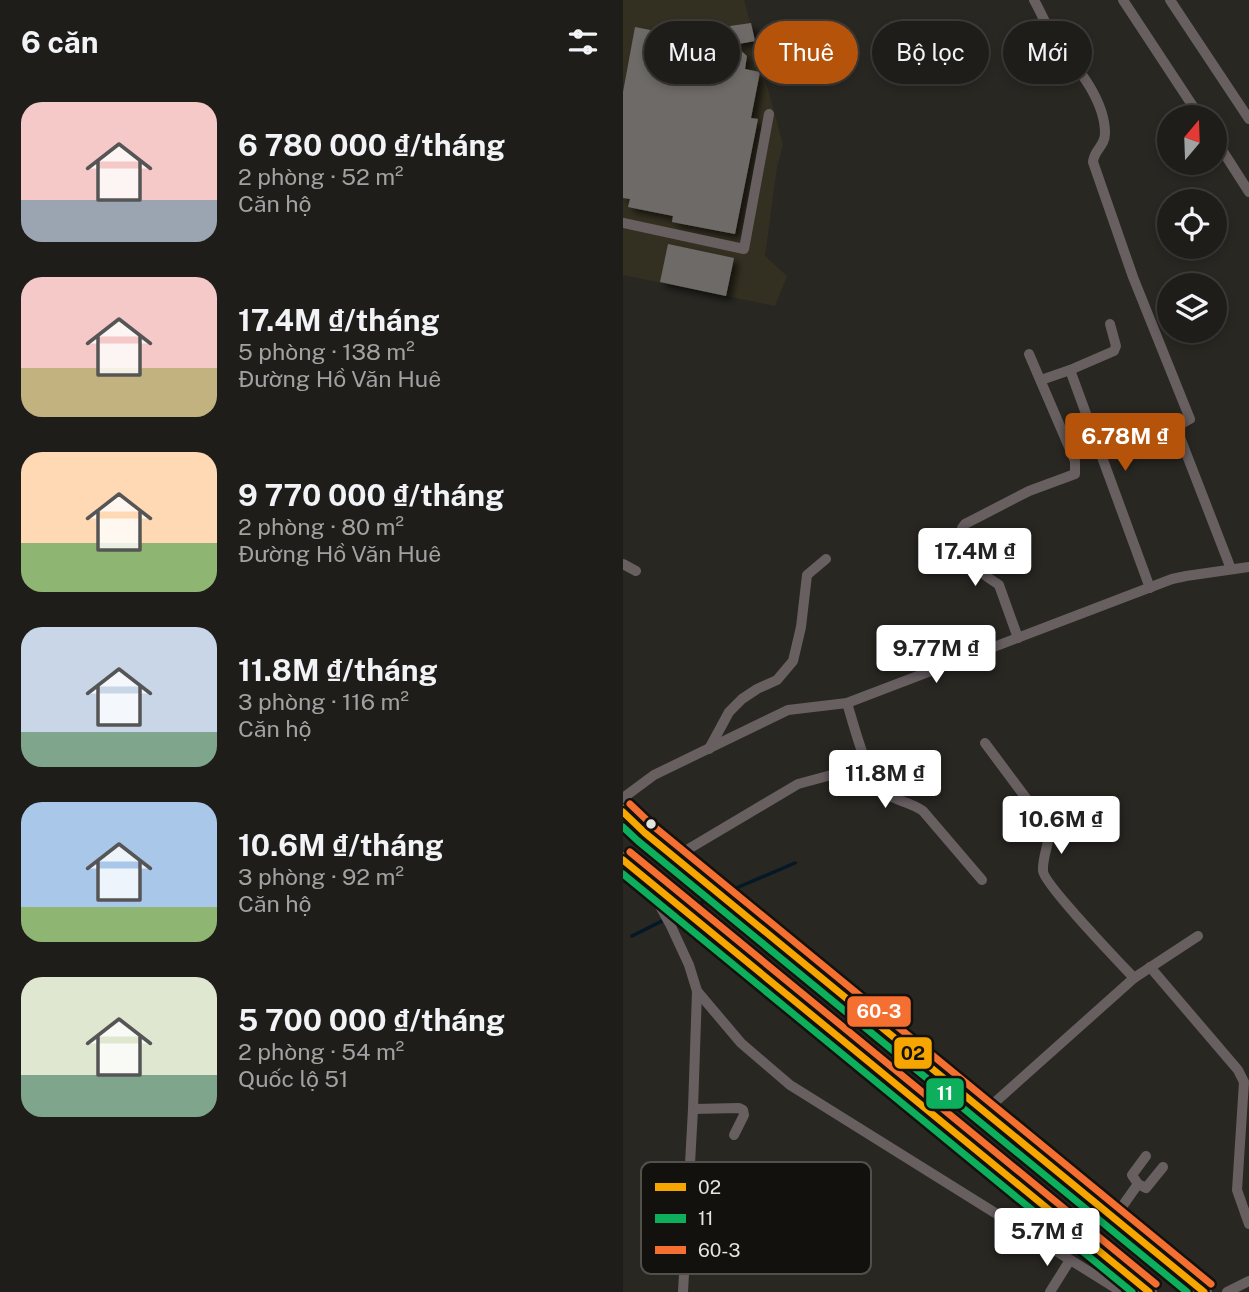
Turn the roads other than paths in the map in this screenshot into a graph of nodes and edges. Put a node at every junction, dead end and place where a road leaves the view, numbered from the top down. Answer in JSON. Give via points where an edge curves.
{"nodes":[{"id":1,"x":1034,"y":0,"type":"edge"},
{"id":2,"x":1123,"y":0,"type":"edge"},
{"id":3,"x":1170,"y":0,"type":"edge"},
{"id":4,"x":1192,"y":105,"type":"edge"},
{"id":5,"x":769,"y":114,"type":"dead end"},
{"id":6,"x":1249,"y":119,"type":"edge"},
{"id":7,"x":1227,"y":157,"type":"edge"},
{"id":8,"x":1249,"y":191,"type":"edge"},
{"id":9,"x":623,"y":223,"type":"edge"},
{"id":10,"x":1110,"y":324,"type":"dead end"},
{"id":11,"x":1030,"y":354,"type":"dead end"},
{"id":12,"x":1070,"y":370,"type":"junction"},
{"id":13,"x":1041,"y":380,"type":"junction"},
{"id":14,"x":826,"y":559,"type":"dead end"},
{"id":15,"x":623,"y":564,"type":"edge"},
{"id":16,"x":1249,"y":567,"type":"edge"},
{"id":17,"x":1231,"y":569,"type":"junction"},
{"id":18,"x":636,"y":571,"type":"dead end"},
{"id":19,"x":1150,"y":588,"type":"junction"},
{"id":20,"x":1018,"y":638,"type":"junction"},
{"id":21,"x":847,"y":703,"type":"junction"},
{"id":22,"x":985,"y":743,"type":"dead end"},
{"id":23,"x":709,"y":749,"type":"junction"},
{"id":24,"x":846,"y":771,"type":"dead end"},
{"id":25,"x":623,"y":798,"type":"edge"},
{"id":26,"x":623,"y":812,"type":"edge"},
{"id":27,"x":675,"y":857,"type":"junction"},
{"id":28,"x":623,"y":860,"type":"edge"},
{"id":29,"x":643,"y":876,"type":"junction"},
{"id":30,"x":982,"y":880,"type":"dead end"},
{"id":31,"x":1198,"y":936,"type":"dead end"},
{"id":32,"x":1150,"y":967,"type":"junction"},
{"id":33,"x":1134,"y":978,"type":"junction"},
{"id":34,"x":697,"y":991,"type":"junction"},
{"id":35,"x":693,"y":1109,"type":"junction"},
{"id":36,"x":984,"y":1112,"type":"junction"},
{"id":37,"x":734,"y":1135,"type":"dead end"},
{"id":38,"x":1146,"y":1156,"type":"dead end"},
{"id":39,"x":690,"y":1162,"type":"edge"},
{"id":40,"x":1163,"y":1167,"type":"dead end"},
{"id":41,"x":1138,"y":1184,"type":"junction"},
{"id":42,"x":1114,"y":1218,"type":"junction"},
{"id":43,"x":1249,"y":1224,"type":"edge"},
{"id":44,"x":1070,"y":1260,"type":"junction"},
{"id":45,"x":684,"y":1274,"type":"edge"},
{"id":46,"x":1128,"y":1275,"type":"junction"},
{"id":47,"x":1249,"y":1281,"type":"edge"},
{"id":48,"x":1115,"y":1290,"type":"edge"},
{"id":49,"x":683,"y":1292,"type":"edge"},
{"id":50,"x":1050,"y":1292,"type":"edge"},
{"id":51,"x":1149,"y":1292,"type":"edge"},
{"id":52,"x":1204,"y":1292,"type":"edge"},
{"id":53,"x":1227,"y":1292,"type":"edge"}],
"edges":[{"from":1,"to":17,"type":"street","via":[[1097,101],[1105,137],[1093,162],[1190,419],[1176,427]]},
{"from":2,"to":4,"type":"street"},
{"from":3,"to":6,"type":"street"},
{"from":5,"to":9,"type":"street","via":[[744,249]]},
{"from":7,"to":8,"type":"street"},
{"from":10,"to":12,"type":"street","via":[[1115,349]]},
{"from":11,"to":13,"type":"street"},
{"from":12,"to":13,"type":"street"},
{"from":12,"to":19,"type":"street"},
{"from":13,"to":20,"type":"street","via":[[1075,461],[1075,474],[1029,491],[962,528],[982,572],[999,585]]},
{"from":14,"to":23,"type":"street","via":[[807,575],[793,661],[777,680],[742,699],[729,712]]},
{"from":15,"to":18,"type":"street"},
{"from":16,"to":17,"type":"street"},
{"from":17,"to":19,"type":"street"},
{"from":19,"to":20,"type":"street"},
{"from":20,"to":21,"type":"street"},
{"from":21,"to":23,"type":"street","via":[[788,710]]},
{"from":21,"to":30,"type":"street","via":[[875,784],[923,811]]},
{"from":22,"to":33,"type":"street","via":[[1049,829],[1044,877]]},
{"from":23,"to":25,"type":"street","via":[[654,775]]},
{"from":24,"to":27,"type":"street","via":[[798,784]]},
{"from":26,"to":27,"type":"highway"},
{"from":27,"to":36,"type":"highway"},
{"from":28,"to":29,"type":"highway"},
{"from":29,"to":34,"type":"street","via":[[670,924]]},
{"from":29,"to":46,"type":"highway"},
{"from":31,"to":32,"type":"street"},
{"from":32,"to":33,"type":"street"},
{"from":32,"to":43,"type":"street","via":[[1244,1082],[1237,1190]]},
{"from":33,"to":36,"type":"street"},
{"from":34,"to":35,"type":"street"},
{"from":34,"to":44,"type":"street","via":[[741,1043],[790,1085]]},
{"from":35,"to":37,"type":"street","via":[[743,1110]]},
{"from":35,"to":39,"type":"street"},
{"from":36,"to":42,"type":"highway"},
{"from":38,"to":41,"type":"street","via":[[1132,1175]]},
{"from":40,"to":41,"type":"street","via":[[1146,1188]]},
{"from":41,"to":42,"type":"street"},
{"from":42,"to":52,"type":"highway"},
{"from":44,"to":48,"type":"street"},
{"from":44,"to":50,"type":"street"},
{"from":45,"to":49,"type":"street"},
{"from":46,"to":48,"type":"street"},
{"from":46,"to":51,"type":"highway"},
{"from":47,"to":53,"type":"street"}]}
